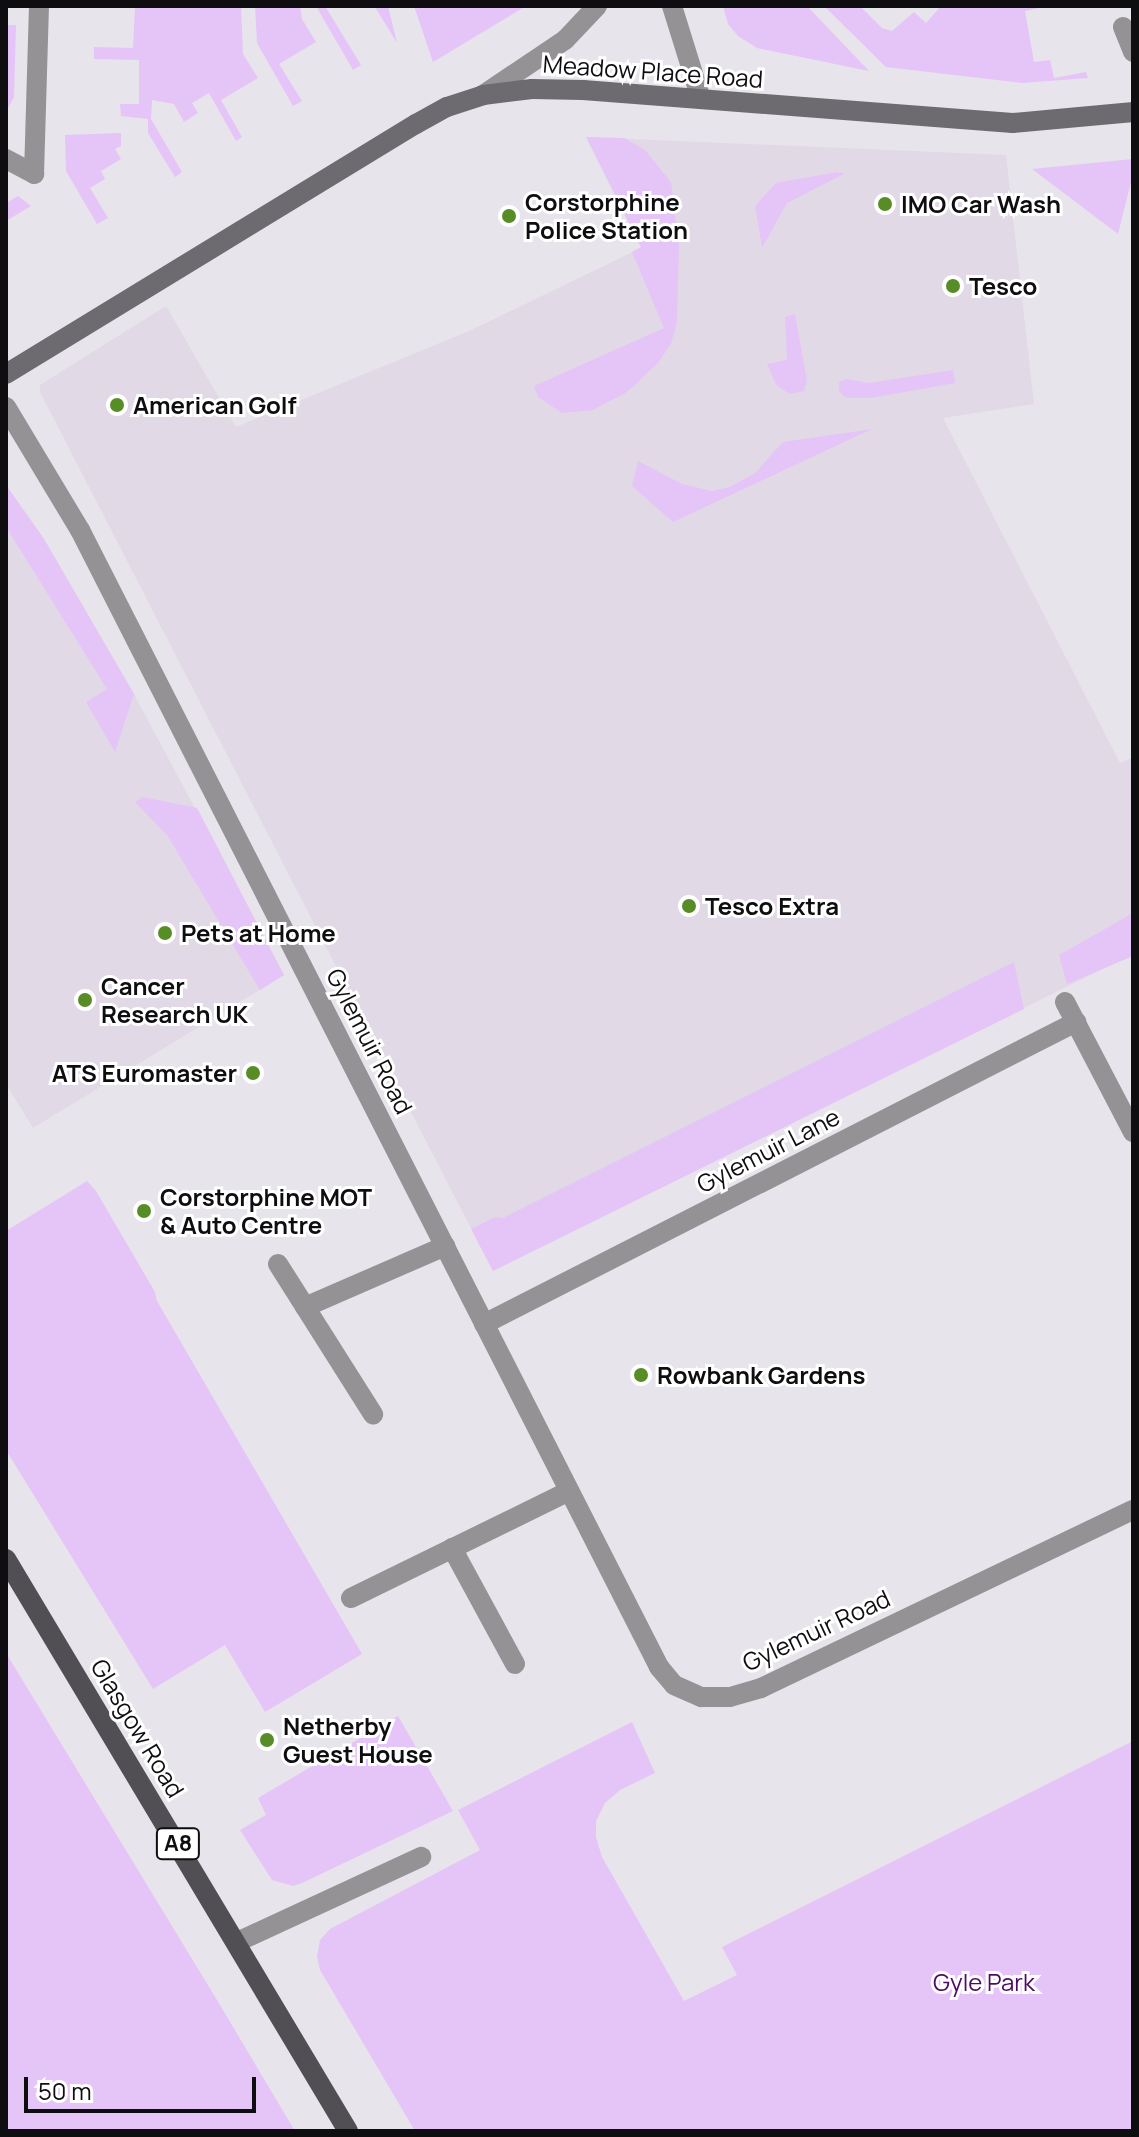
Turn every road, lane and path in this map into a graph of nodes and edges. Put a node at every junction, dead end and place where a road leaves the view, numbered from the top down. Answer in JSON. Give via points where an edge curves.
{"nodes":[{"id":1,"x":39,"y":6,"type":"edge"},
{"id":2,"x":597,"y":6,"type":"edge"},
{"id":3,"x":672,"y":6,"type":"edge"},
{"id":4,"x":1123,"y":27,"type":"dead end"},
{"id":5,"x":1133,"y":52,"type":"edge"},
{"id":6,"x":483,"y":95,"type":"junction"},
{"id":7,"x":701,"y":99,"type":"junction"},
{"id":8,"x":1133,"y":112,"type":"edge"},
{"id":9,"x":6,"y":159,"type":"edge"},
{"id":10,"x":6,"y":374,"type":"edge"},
{"id":11,"x":6,"y":407,"type":"edge"},
{"id":12,"x":1065,"y":1002,"type":"dead end"},
{"id":13,"x":1076,"y":1022,"type":"junction"},
{"id":14,"x":1133,"y":1132,"type":"edge"},
{"id":15,"x":445,"y":1246,"type":"junction"},
{"id":16,"x":278,"y":1264,"type":"dead end"},
{"id":17,"x":305,"y":1307,"type":"junction"},
{"id":18,"x":484,"y":1324,"type":"junction"},
{"id":19,"x":373,"y":1414,"type":"dead end"},
{"id":20,"x":569,"y":1491,"type":"junction"},
{"id":21,"x":1133,"y":1510,"type":"edge"},
{"id":22,"x":452,"y":1548,"type":"junction"},
{"id":23,"x":6,"y":1559,"type":"edge"},
{"id":24,"x":351,"y":1598,"type":"dead end"},
{"id":25,"x":515,"y":1664,"type":"dead end"},
{"id":26,"x":421,"y":1857,"type":"dead end"},
{"id":27,"x":237,"y":1942,"type":"junction"},
{"id":28,"x":348,"y":2131,"type":"edge"}],
"edges":[{"from":1,"to":9,"type":"street","via":[[34,174]]},
{"from":2,"to":6,"type":"street","via":[[565,40]]},
{"from":3,"to":7,"type":"street"},
{"from":4,"to":5,"type":"street"},
{"from":6,"to":7,"type":"main road","name":"Meadow Place Road","via":[[532,89]]},
{"from":6,"to":10,"type":"main road","name":"Meadow Place Road","via":[[416,124]]},
{"from":7,"to":8,"type":"main road","name":"Meadow Place Road","via":[[1013,123]]},
{"from":11,"to":15,"type":"street","name":"Gylemuir Road","via":[[80,530]]},
{"from":12,"to":13,"type":"street"},
{"from":13,"to":14,"type":"street"},
{"from":13,"to":18,"type":"street","name":"Gylemuir Lane"},
{"from":15,"to":17,"type":"street"},
{"from":15,"to":18,"type":"street","name":"Gylemuir Road"},
{"from":16,"to":17,"type":"street"},
{"from":17,"to":19,"type":"street"},
{"from":18,"to":20,"type":"street","name":"Gylemuir Road"},
{"from":20,"to":21,"type":"street","name":"Gylemuir Road","via":[[659,1667],[674,1685],[701,1697],[730,1697],[761,1688]]},
{"from":20,"to":22,"type":"street"},
{"from":22,"to":24,"type":"street"},
{"from":22,"to":25,"type":"street"},
{"from":23,"to":27,"type":"main road","name":"Glasgow Road","number":"A8"},
{"from":26,"to":27,"type":"street"},
{"from":27,"to":28,"type":"main road","name":"Glasgow Road","number":"A8"}]}
